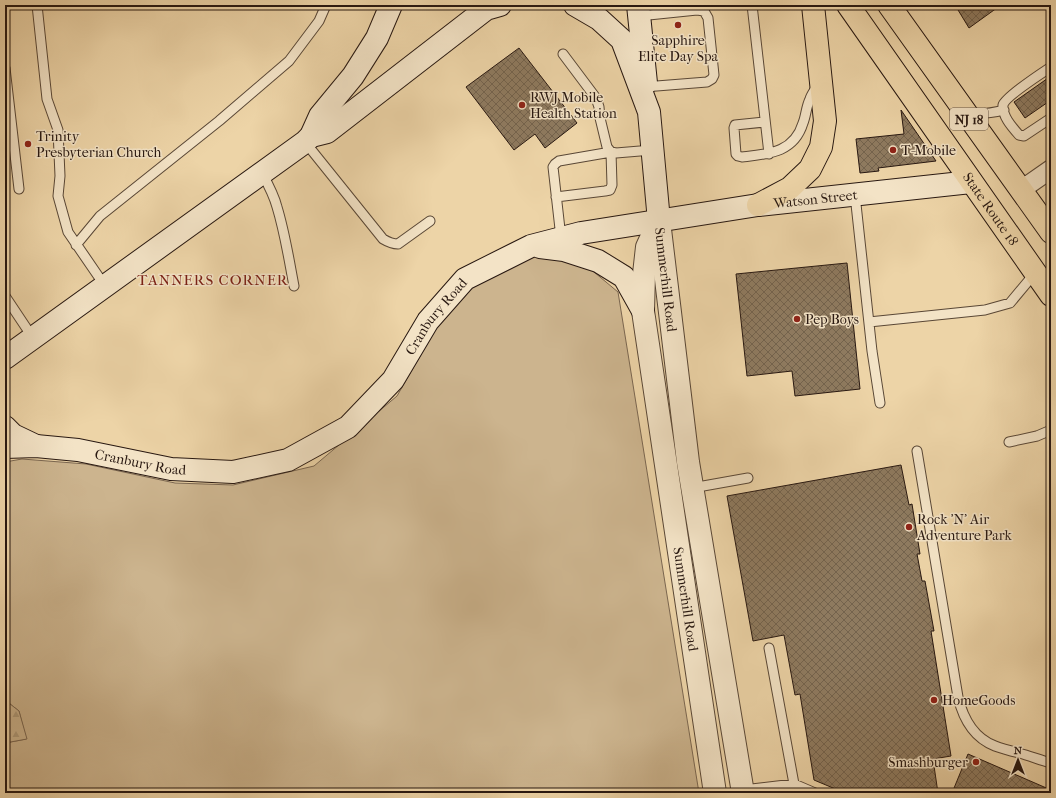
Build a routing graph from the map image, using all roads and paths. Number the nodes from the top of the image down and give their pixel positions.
1 (37, 5) edge
2 (326, 5) edge
3 (391, 5) edge
4 (500, 5) edge
5 (575, 5) edge
6 (752, 5) edge
7 (813, 5) edge
8 (848, 5) edge
9 (889, 5) edge
10 (639, 10) edge
11 (563, 54) dead end
12 (1051, 67) edge
13 (5, 68) edge
14 (821, 79) junction
15 (6, 84) edge
16 (643, 87) junction
17 (1004, 110) junction
18 (965, 113) junction
19 (1051, 118) edge
20 (765, 122) junction
21 (308, 139) junction
22 (652, 150) junction
23 (611, 152) junction
24 (768, 154) junction
25 (1051, 169) edge
26 (262, 174) junction
27 (971, 182) junction
28 (19, 189) dead end
29 (1021, 190) junction
30 (855, 194) junction
31 (556, 197) junction
32 (758, 205) junction
33 (430, 221) dead end
34 (659, 221) junction
35 (1051, 232) edge
36 (561, 238) junction
37 (76, 245) junction
38 (531, 246) junction
39 (1035, 272) junction
40 (105, 286) junction
41 (294, 286) dead end
42 (1051, 295) edge
43 (5, 296) edge
44 (643, 312) junction
45 (869, 322) junction
46 (33, 338) junction
47 (5, 358) edge
48 (880, 403) dead end
49 (5, 427) edge
50 (1051, 430) edge
51 (1009, 442) dead end
52 (36, 446) junction
53 (5, 447) edge
54 (917, 451) dead end
55 (748, 478) dead end
56 (692, 488) junction
57 (768, 648) dead end
58 (1051, 763) edge
59 (794, 784) junction
60 (743, 791) edge
61 (715, 793) edge
62 (815, 793) edge

1 - 37 lane
2 - 37 lane
3 - 21 main road
4 - 21 main road
5 - 16 main road
6 - 20 lane
7 - 14 highway
8 - 27 highway, State Route 18 / NJ 18
9 - 18 highway, NJ 18
10 - 16 main road
10 - 16 lane
11 - 23 lane
12 - 17 lane
13 - 15 lane
14 - 24 lane
14 - 32 highway
15 - 28 lane
16 - 22 main road
17 - 18 lane
17 - 19 lane
18 - 29 highway, NJ 18
20 - 24 lane
20 - 24 lane
21 - 26 main road
21 - 33 lane
22 - 23 lane
22 - 34 main road
23 - 31 lane
23 - 31 lane
25 - 29 street
26 - 40 main road
26 - 41 lane
27 - 30 main road, Watson Street
27 - 39 highway, State Route 18 / NJ 18
29 - 35 highway, NJ 18
30 - 32 main road, Watson Street
30 - 45 lane
31 - 36 lane
32 - 34 main road, Watson Street
34 - 36 main road, Cranbury Road
34 - 44 main road, Summerhill Road
34 - 56 main road, Summerhill Road
36 - 38 main road, Cranbury Road
37 - 40 lane
38 - 44 main road
38 - 52 main road, Cranbury Road
39 - 42 highway, State Route 18 / NJ 18
39 - 45 lane
40 - 46 main road
43 - 46 lane
44 - 61 main road, Summerhill Road
45 - 48 lane
46 - 47 main road
49 - 52 main road
50 - 51 lane
52 - 53 main road, Cranbury Road
54 - 58 lane
55 - 56 lane
56 - 60 main road, Summerhill Road
57 - 59 lane
59 - 60 lane
59 - 62 lane

